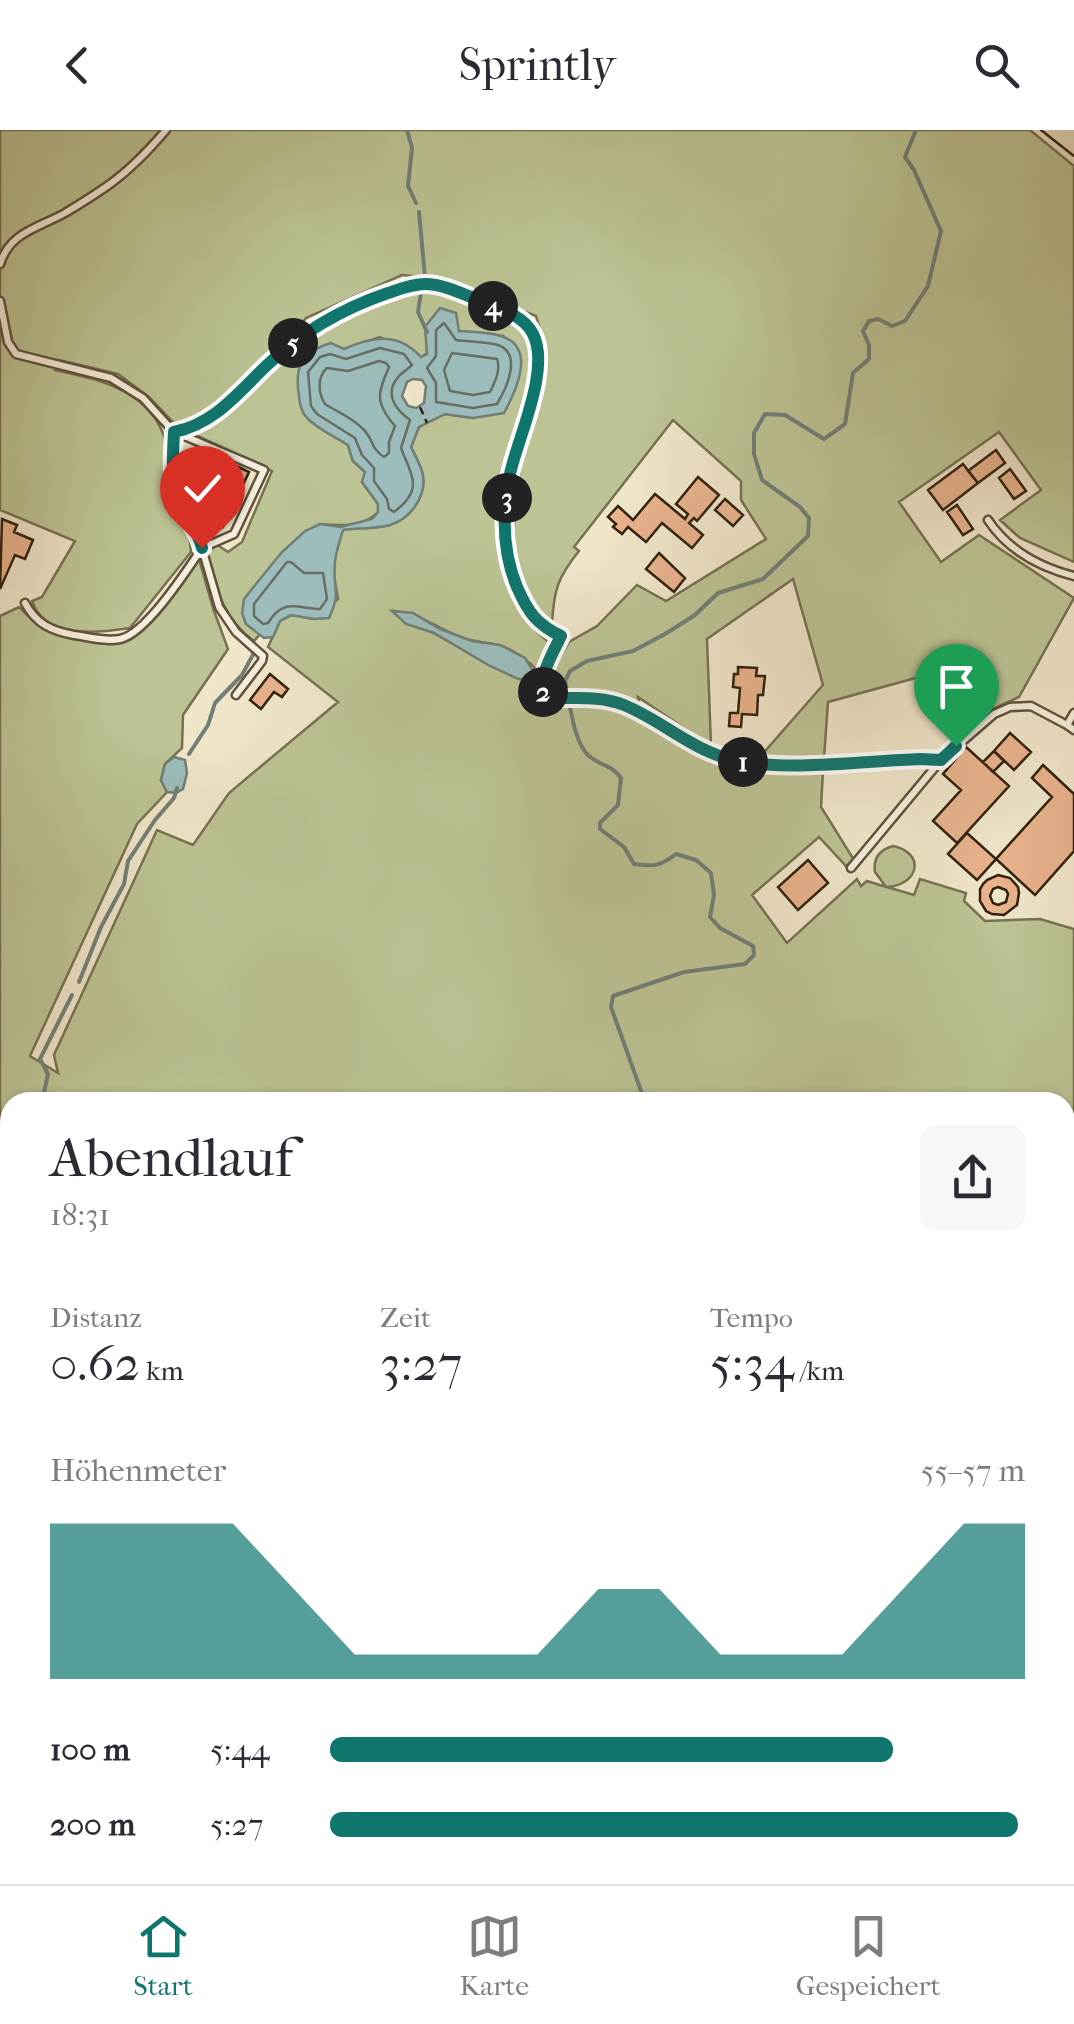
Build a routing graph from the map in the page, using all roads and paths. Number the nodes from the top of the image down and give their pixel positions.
1 (166, 130) edge
2 (0, 264) edge
3 (0, 301) edge
4 (420, 407) dead end
5 (427, 423) dead end
6 (174, 432) junction
7 (988, 520) dead end
8 (202, 548) junction
9 (1074, 576) edge
10 (25, 603) dead end
11 (236, 695) dead end
12 (1074, 713) edge
13 (1070, 727) edge
14 (941, 760) junction
15 (850, 868) dead end

1 - 2 lane
3 - 6 lane
4 - 5 path
6 - 8 lane
6 - 8 lane
6 - 14 lane
7 - 9 lane
8 - 10 lane
8 - 11 lane
12 - 13 lane
13 - 14 lane
14 - 15 lane

